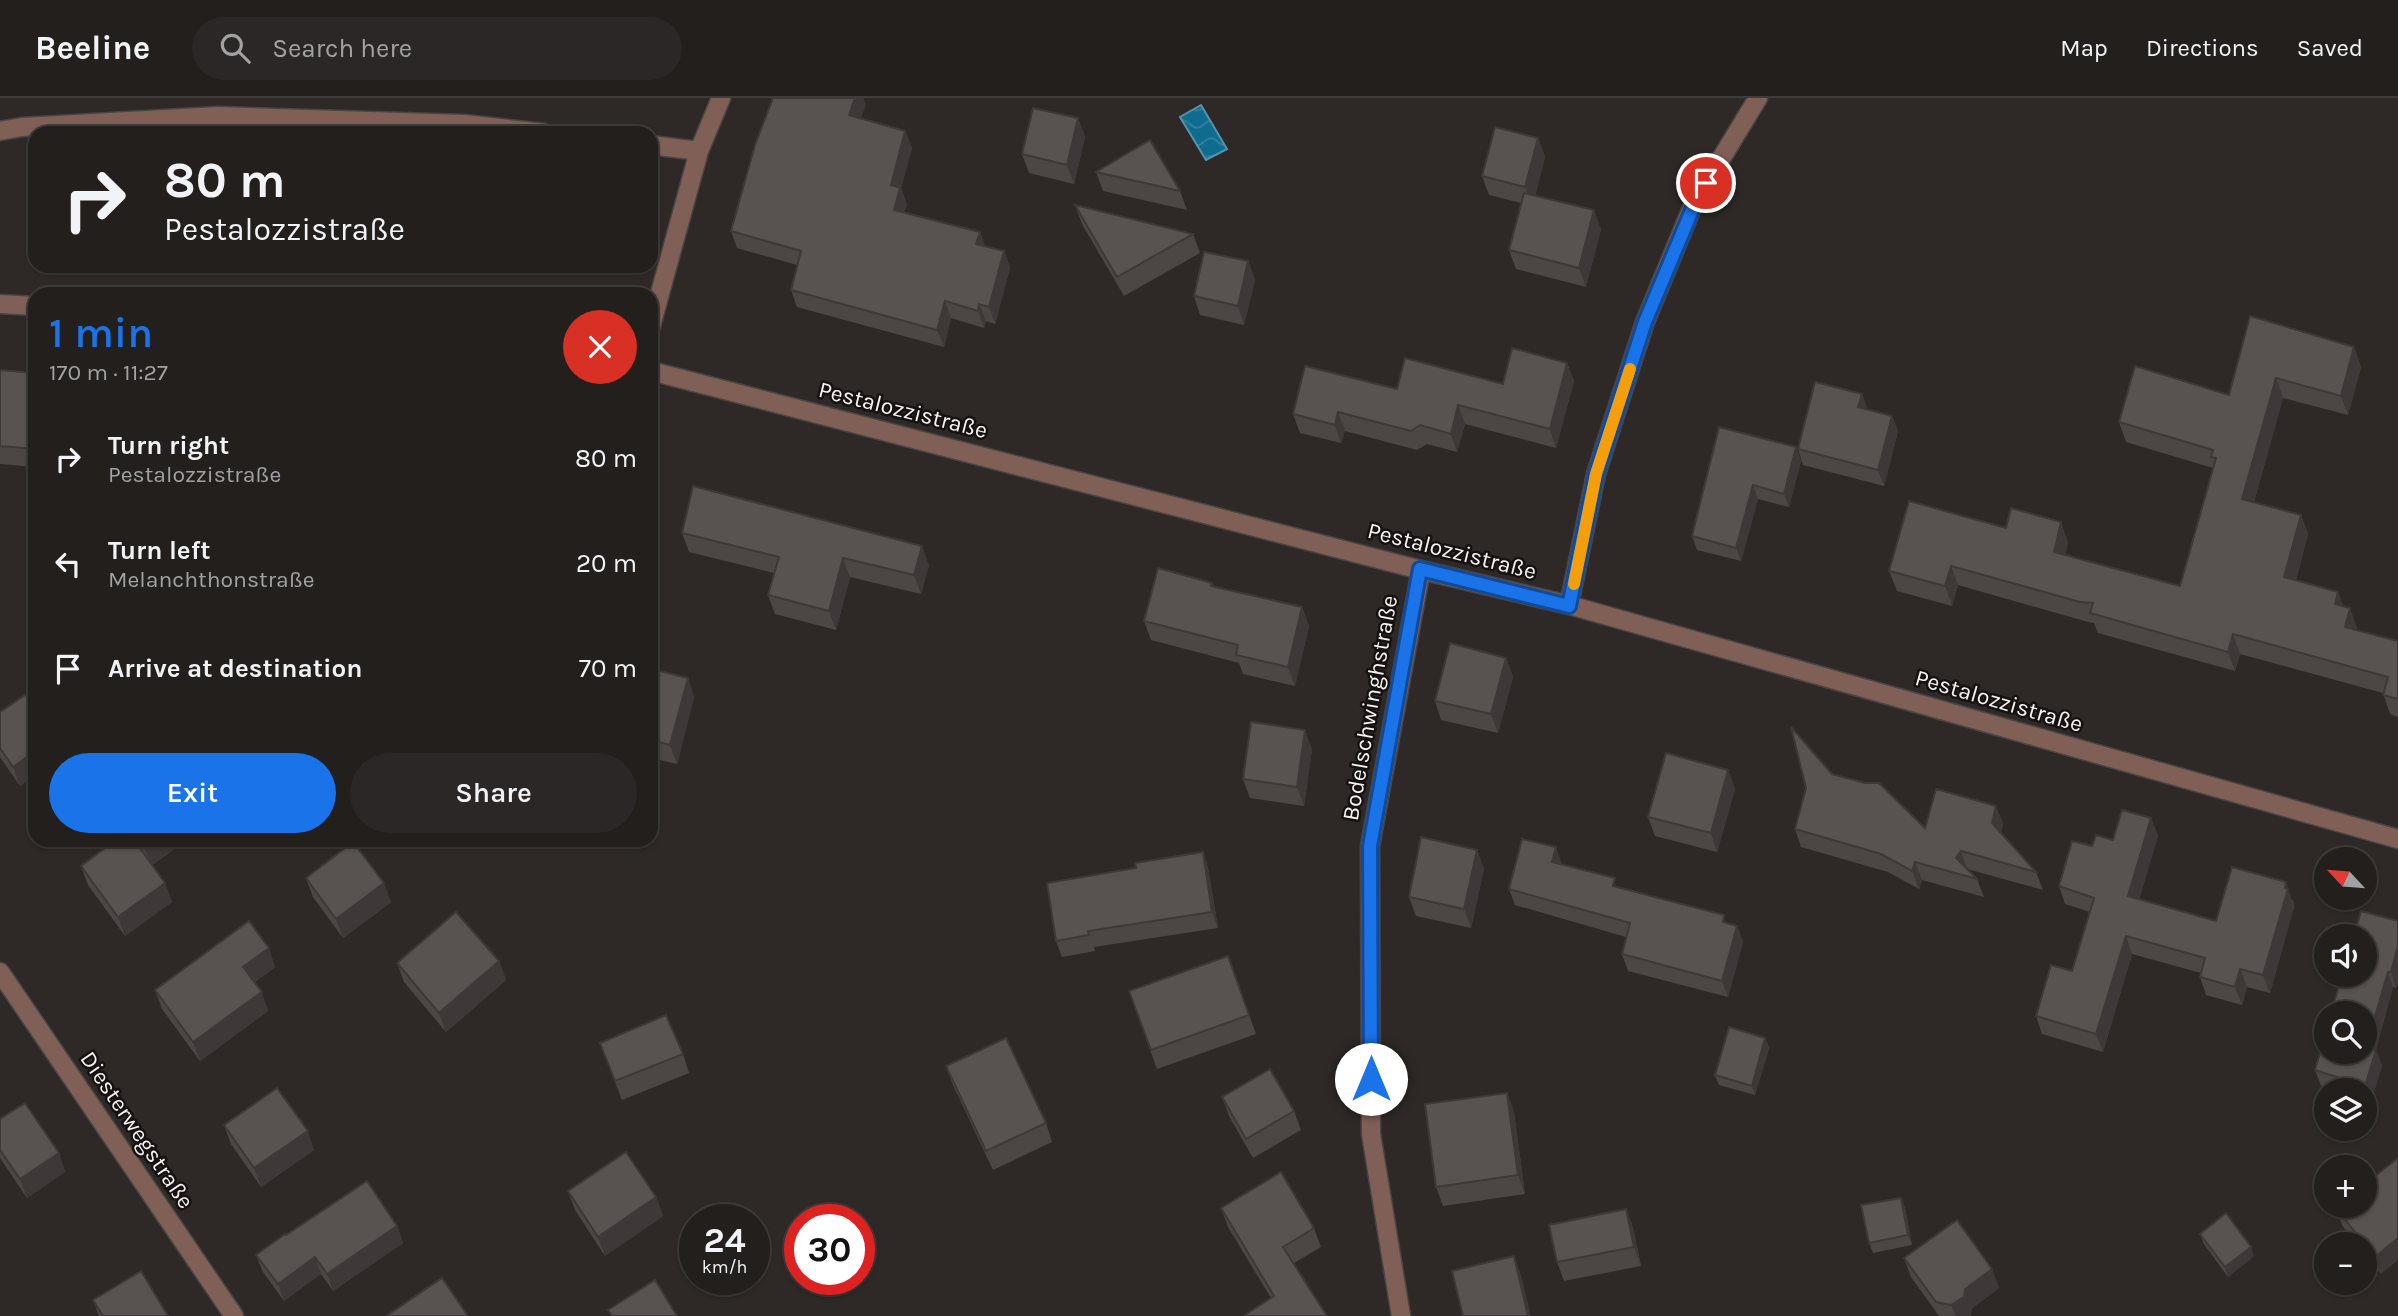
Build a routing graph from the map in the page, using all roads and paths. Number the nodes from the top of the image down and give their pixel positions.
1 (722, 98) edge
2 (1758, 98) edge
3 (40, 126) edge
4 (482, 126) edge
5 (28, 127) edge
6 (0, 131) edge
7 (658, 146) edge
8 (699, 151) junction
9 (658, 300) edge
10 (0, 304) edge
11 (28, 306) edge
12 (658, 373) edge
13 (1420, 569) junction
14 (1569, 606) junction
15 (2398, 839) edge
16 (0, 972) edge
17 (234, 1316) edge
18 (1401, 1316) edge

1 - 8 street
2 - 14 street
3 - 4 street
5 - 6 street
7 - 8 street
8 - 9 street
10 - 11 street
12 - 13 street, Pestalozzistraße
13 - 14 street, Pestalozzistraße
13 - 18 street, Bodelschwinghstraße
14 - 15 street, Pestalozzistraße
16 - 17 street, Diesterwegstraße

